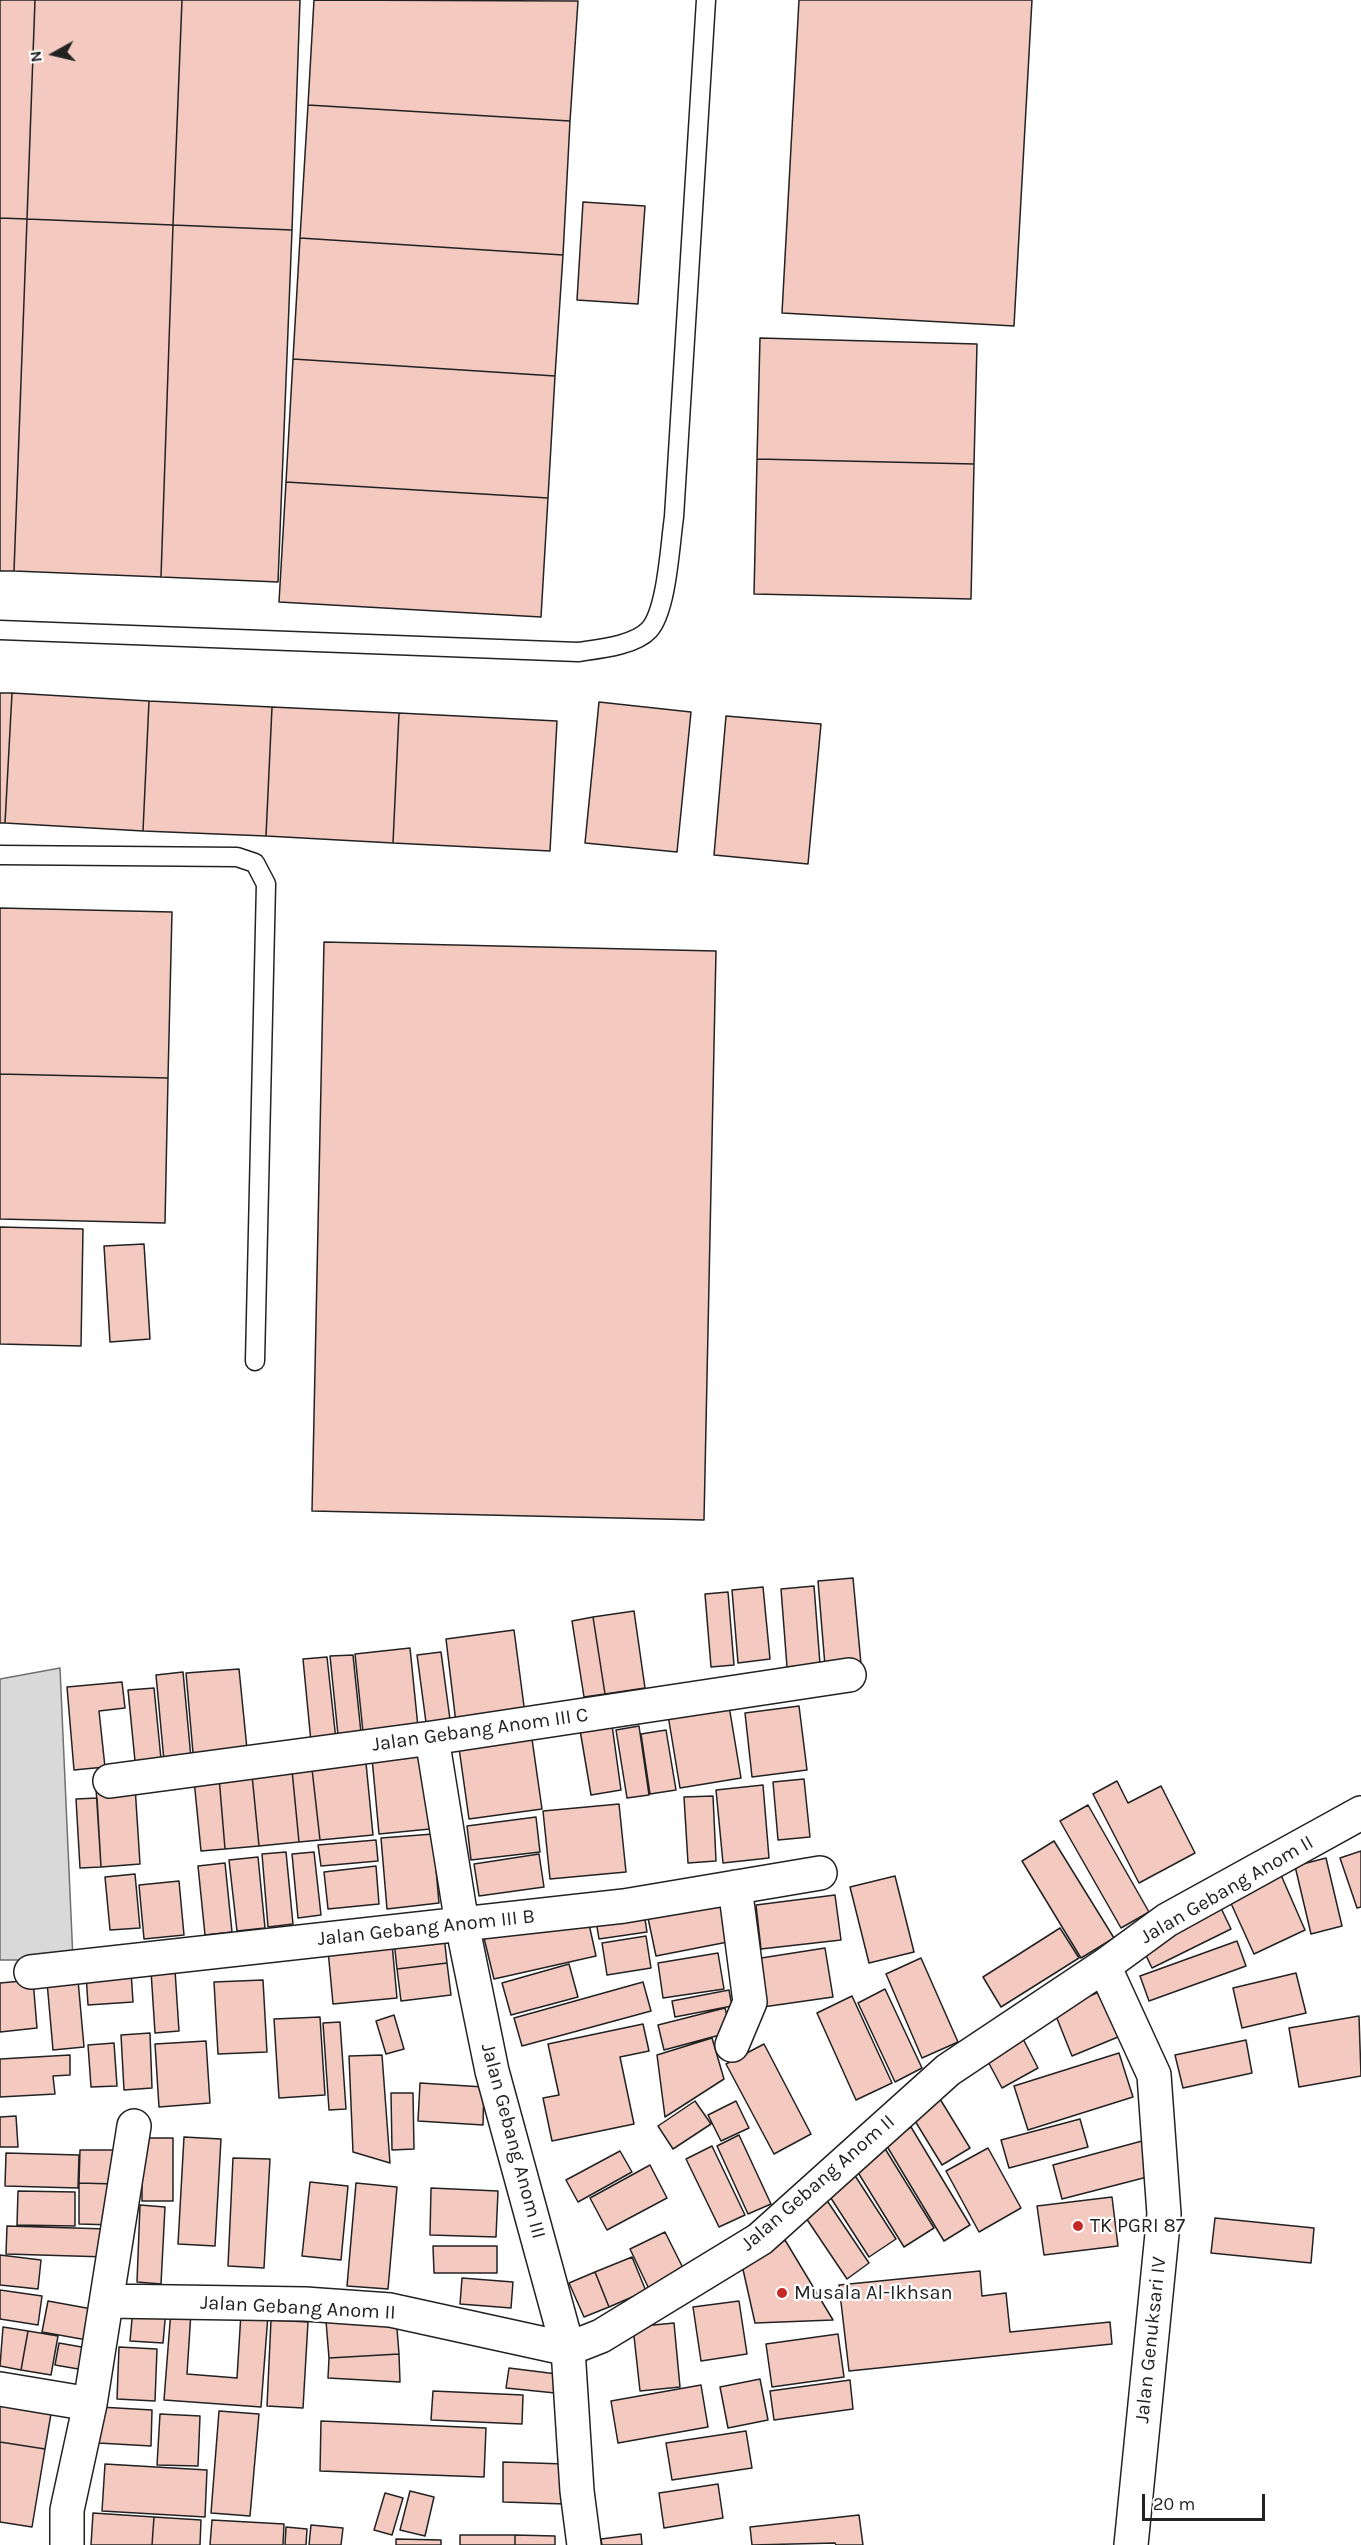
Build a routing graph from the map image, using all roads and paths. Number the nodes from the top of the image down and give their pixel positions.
1 (706, 0) edge
2 (0, 630) edge
3 (0, 855) edge
4 (255, 1361) dead end
5 (849, 1675) dead end
6 (432, 1738) junction
7 (110, 1781) dead end
8 (1361, 1814) edge
9 (820, 1873) dead end
10 (735, 1887) junction
11 (462, 1924) junction
12 (1104, 1966) junction
13 (31, 1972) dead end
14 (732, 2045) dead end
15 (134, 2126) dead end
16 (108, 2301) junction
17 (568, 2349) junction
18 (0, 2389) edge
19 (90, 2404) junction
20 (67, 2545) edge
21 (584, 2545) edge
22 (1131, 2545) edge

1 - 2 lane
3 - 4 lane
5 - 6 street, Jalan Gebang Anom III C
6 - 7 street, Jalan Gebang Anom III C
6 - 11 street, Jalan Gebang Anom III
8 - 12 street, Jalan Gebang Anom II
9 - 10 street, Jalan Gebang Anom III B
10 - 11 street, Jalan Gebang Anom III B
10 - 14 street
11 - 13 street, Jalan Gebang Anom III B
11 - 17 street, Jalan Gebang Anom III
12 - 17 street, Jalan Gebang Anom II
12 - 22 street, Jalan Genuksari IV
15 - 16 street
16 - 17 street, Jalan Gebang Anom II
16 - 19 street
17 - 21 street, Jalan Gebang Anom III
18 - 19 street
19 - 20 street

